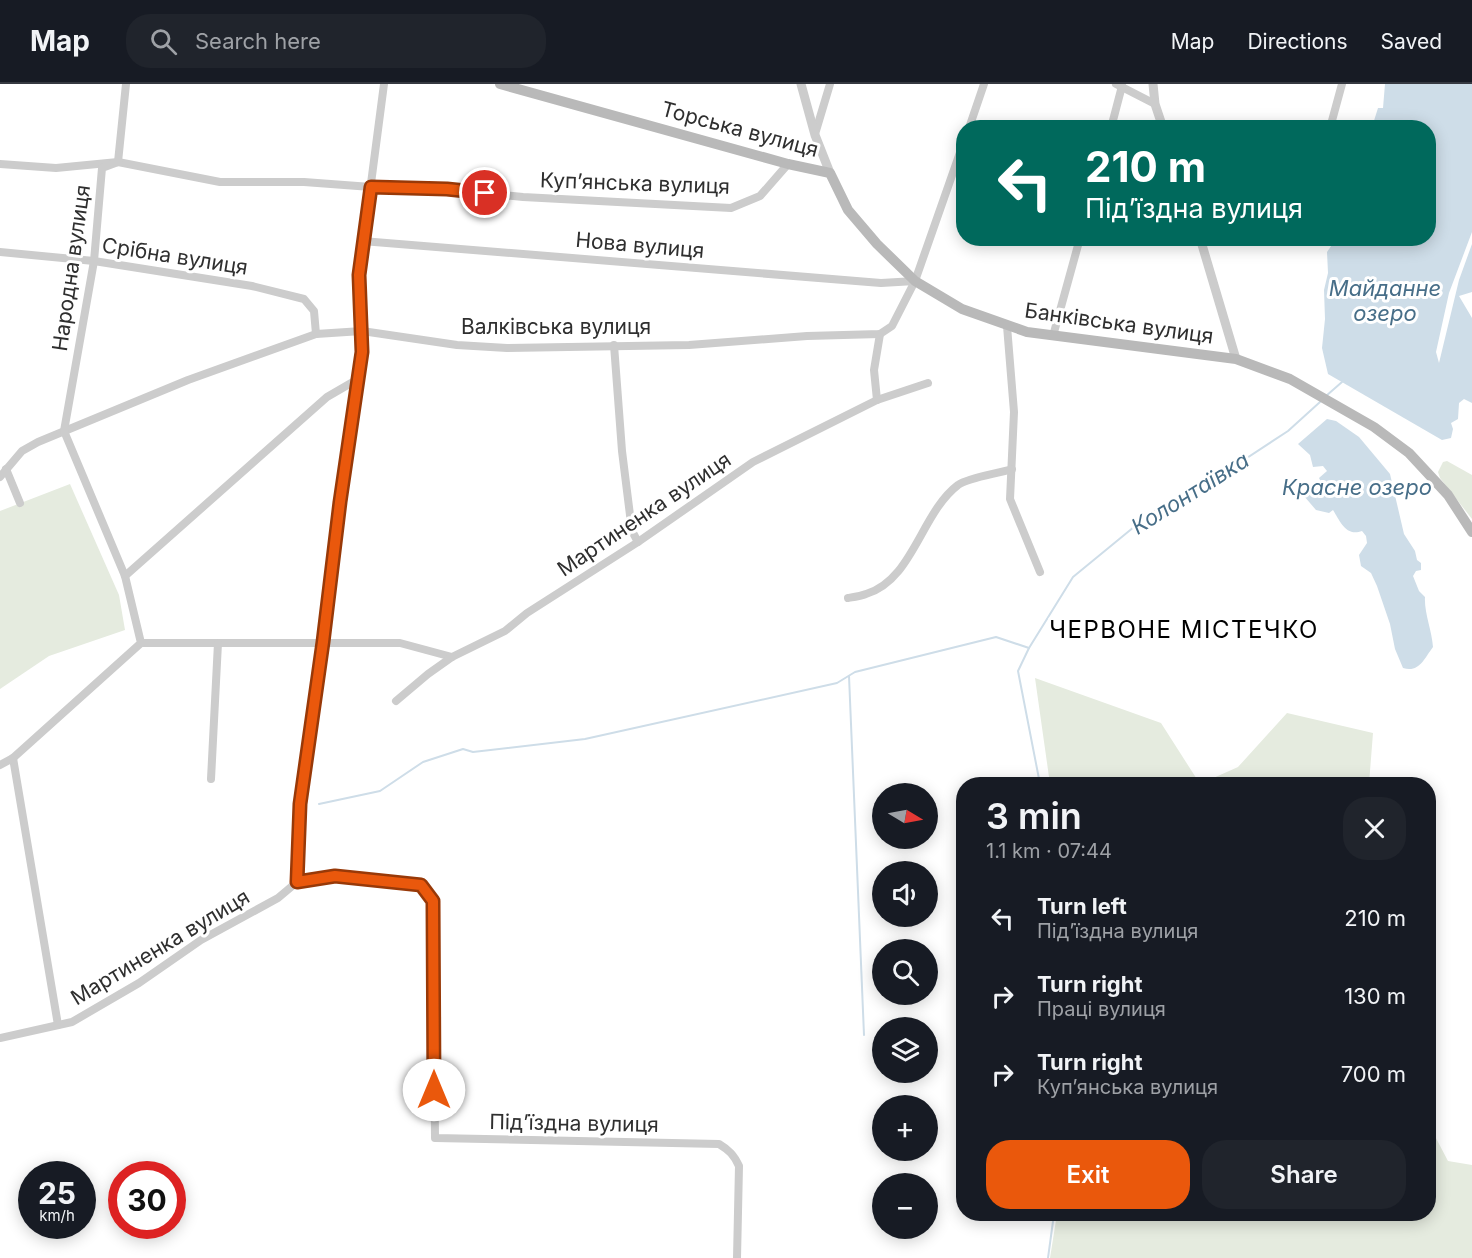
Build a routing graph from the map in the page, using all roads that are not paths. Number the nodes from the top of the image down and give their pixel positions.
1 (126, 84) edge
2 (384, 84) edge
3 (500, 84) edge
4 (801, 84) edge
5 (830, 84) edge
6 (984, 84) edge
7 (1153, 84) edge
8 (1342, 84) edge
9 (1119, 85) edge
10 (1155, 104) junction
11 (972, 120) edge
12 (1112, 120) edge
13 (1160, 120) edge
14 (1332, 120) edge
15 (815, 135) junction
16 (118, 162) junction
17 (0, 164) edge
18 (956, 164) edge
19 (788, 165) junction
20 (830, 173) junction
21 (371, 187) junction
22 (362, 241) junction
23 (1078, 246) edge
24 (1202, 246) edge
25 (0, 252) edge
26 (94, 261) junction
27 (915, 281) junction
28 (1007, 326) junction
29 (362, 331) junction
30 (316, 334) junction
31 (880, 334) junction
32 (1053, 336) junction
33 (614, 345) junction
34 (1236, 359) junction
35 (358, 379) junction
36 (928, 383) dead end
37 (877, 400) junction
38 (64, 431) junction
39 (1012, 469) junction
40 (6, 470) junction
41 (0, 477) edge
42 (20, 503) dead end
43 (1472, 532) edge
44 (638, 542) junction
45 (1040, 572) dead end
46 (125, 576) junction
47 (848, 598) dead end
48 (323, 642) junction
49 (141, 643) junction
50 (218, 643) junction
51 (452, 657) junction
52 (396, 701) dead end
53 (13, 758) junction
54 (0, 765) edge
55 (211, 779) dead end
56 (297, 882) junction
57 (58, 1025) junction
58 (0, 1038) edge
59 (737, 1258) edge

1 - 16 street
2 - 21 street
3 - 19 main road, Торська вулиця
4 - 15 street, Банківська вулиця
5 - 15 street
6 - 11 street
7 - 10 street
8 - 14 street
9 - 10 street
9 - 12 street
10 - 13 street
15 - 20 street, Банківська вулиця
16 - 17 street, Куп’янська вулиця
16 - 21 street, Куп’янська вулиця
16 - 26 street, Народна вулиця
18 - 27 street
19 - 20 main road, Торська вулиця
19 - 21 street, Куп’янська вулиця
20 - 27 main road, Банківська вулиця
21 - 22 street
22 - 27 street, Нова вулиця
22 - 29 street
23 - 32 street
24 - 34 street
25 - 26 street, Срібна вулиця
26 - 30 street, Срібна вулиця
26 - 38 street, Народна вулиця
27 - 28 main road, Банківська вулиця
27 - 31 street
28 - 32 main road, Банківська вулиця
28 - 39 street
29 - 30 street, Валківська вулиця
29 - 33 street, Валківська вулиця
29 - 35 street
30 - 38 street, Валківська вулиця
31 - 33 street, Валківська вулиця
31 - 37 street
32 - 34 main road, Банківська вулиця
33 - 44 street
34 - 43 main road, Банківська вулиця
35 - 46 street
35 - 48 street
36 - 37 street, Мартиненка вулиця
37 - 44 street, Мартиненка вулиця
38 - 40 street, Валківська вулиця
38 - 46 street
39 - 45 street
39 - 47 street
40 - 41 street, Валківська вулиця
40 - 42 street
44 - 51 street, Мартиненка вулиця
46 - 49 street
48 - 50 street
48 - 51 street
48 - 56 street
49 - 50 street
49 - 53 street
50 - 55 street
51 - 52 street, Мартиненка вулиця
53 - 54 street
53 - 57 street
56 - 57 street, Мартиненка вулиця
56 - 59 street, Під’їздна вулиця
57 - 58 street, Мартиненка вулиця

